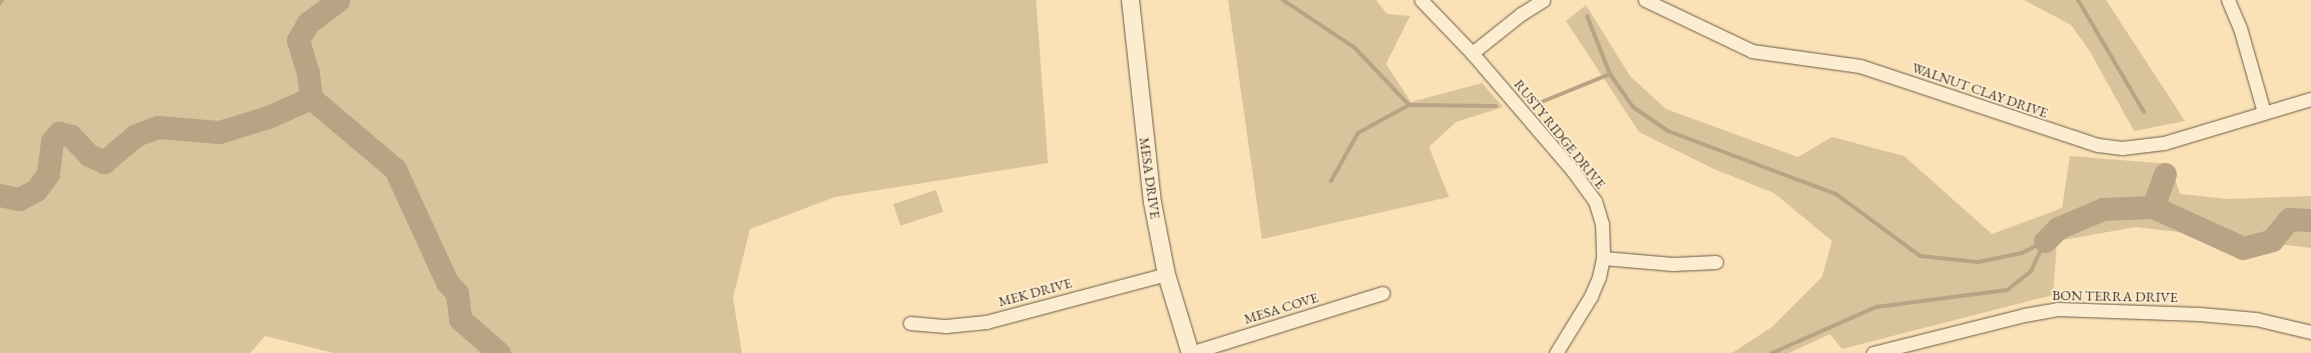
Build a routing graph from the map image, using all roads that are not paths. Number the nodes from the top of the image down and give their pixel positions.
1 (1130, 0) edge
2 (1421, 0) edge
3 (1543, 0) edge
4 (1644, 0) edge
5 (2228, 0) edge
6 (1472, 53) junction
7 (2311, 99) edge
8 (2264, 112) junction
9 (1603, 258) junction
10 (1716, 262) dead end
11 (1166, 274) junction
12 (1383, 293) dead end
13 (910, 323) dead end
14 (2311, 332) edge
15 (1190, 353) edge
16 (1556, 353) edge
17 (1873, 353) edge

1 - 11 street, MESA DRIVE
2 - 6 street, RUSTY RIDGE DRIVE
3 - 6 street
4 - 8 street, WALNUT CLAY DRIVE
5 - 8 street
6 - 9 street, RUSTY RIDGE DRIVE
7 - 8 street, WALNUT CLAY DRIVE
9 - 10 street
9 - 16 street, RUSTY RIDGE DRIVE
11 - 13 street, MEK DRIVE
11 - 15 street, MESA DRIVE
12 - 15 street, MESA COVE
14 - 17 street, BON TERRA DRIVE

